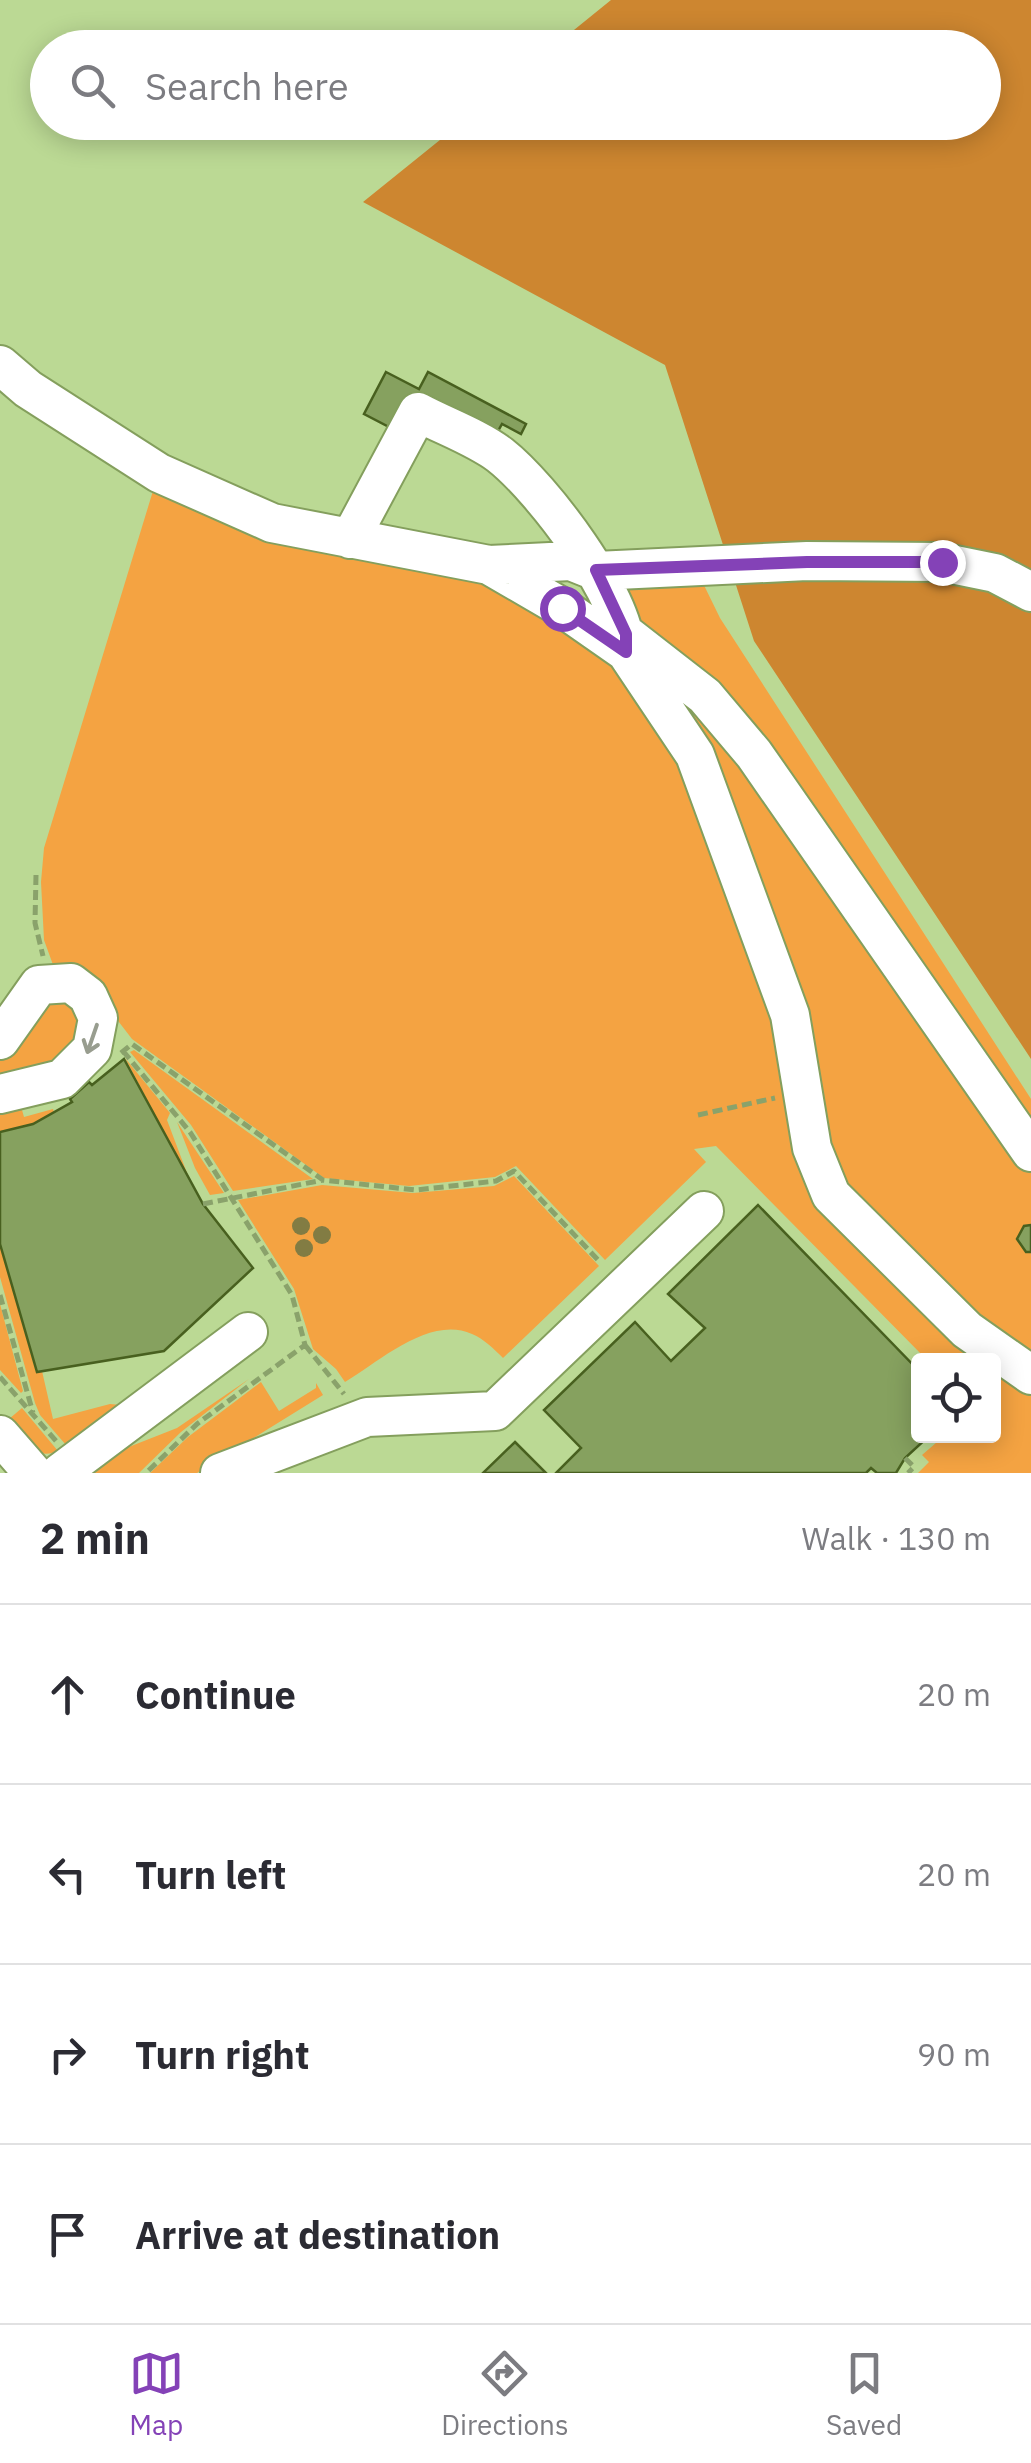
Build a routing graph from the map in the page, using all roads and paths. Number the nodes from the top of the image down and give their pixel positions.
1 (0, 364) edge
2 (350, 539) junction
3 (490, 565) junction
4 (596, 570) junction
5 (1031, 592) edge
6 (626, 643) junction
7 (36, 874) dead end
8 (50, 984) junction
9 (0, 1040) edge
10 (124, 1051) junction
11 (112, 1060) dead end
12 (802, 1092) junction
13 (0, 1094) edge
14 (698, 1115) dead end
15 (1031, 1152) edge
16 (323, 1180) junction
17 (232, 1198) junction
18 (203, 1204) dead end
19 (704, 1210) dead end
20 (600, 1262) dead end
21 (0, 1295) edge
22 (248, 1332) dead end
23 (306, 1346) junction
24 (1031, 1376) edge
25 (0, 1377) edge
26 (358, 1421) junction
27 (0, 1435) edge
28 (906, 1458) dead end
29 (235, 1468) edge
30 (33, 1473) edge
31 (60, 1473) edge
32 (146, 1473) edge
33 (908, 1473) edge

1 - 2 street
2 - 3 street
2 - 4 street
3 - 4 street
3 - 6 street
4 - 5 street
4 - 6 street
6 - 12 street
6 - 15 street
7 - 8 path
8 - 9 street
8 -> 13 street
10 - 11 path
10 - 16 path
10 - 17 path
12 - 14 path
12 - 24 street
16 - 17 path
16 - 20 path
17 - 18 path
17 - 23 path
19 - 26 street
21 - 25 path
22 - 31 street
23 - 26 path
23 - 32 path
26 - 29 street
27 - 30 street
28 - 33 path

